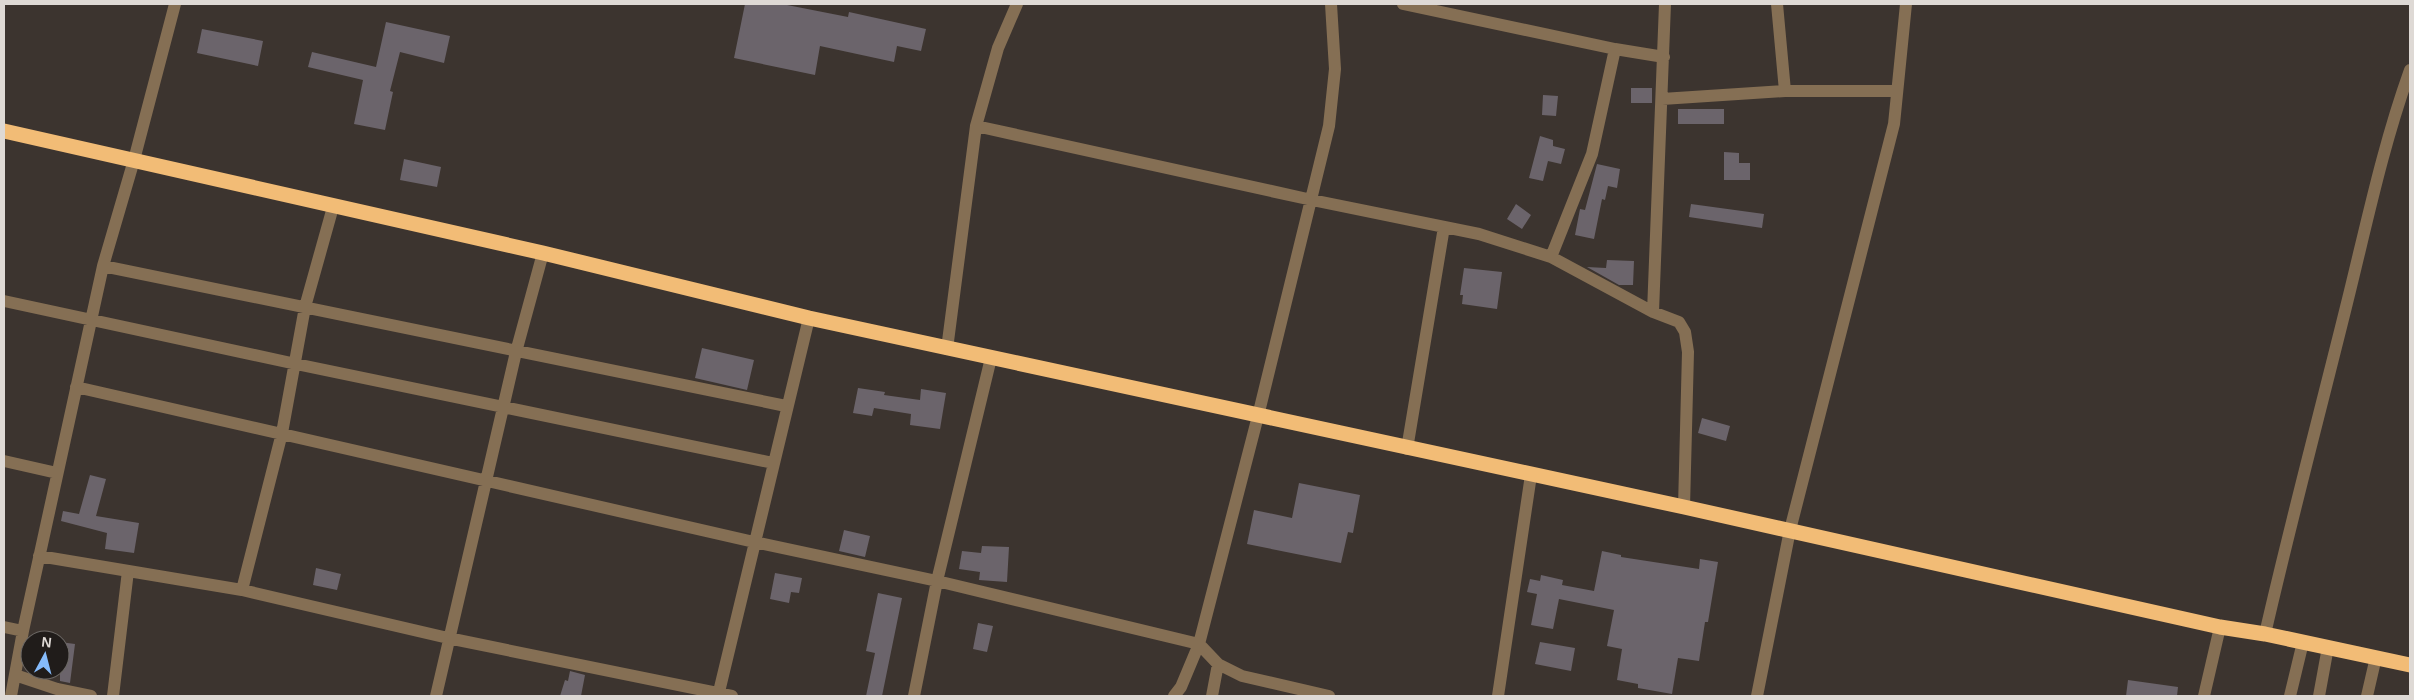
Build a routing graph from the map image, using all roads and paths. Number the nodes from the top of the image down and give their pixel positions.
1 (172, 4) edge
2 (1017, 4) edge
3 (1331, 4) edge
4 (1402, 4) edge
5 (1665, 4) edge
6 (1777, 4) edge
7 (1906, 4) edge
8 (1615, 49) junction
9 (1664, 57) junction
10 (2410, 73) edge
11 (1785, 91) junction
12 (1897, 91) junction
13 (1662, 99) junction
14 (976, 126) junction
15 (4, 131) edge
16 (134, 160) junction
17 (1312, 200) junction
18 (333, 207) junction
19 (1444, 227) junction
20 (543, 252) junction
21 (1551, 257) junction
22 (103, 266) junction
23 (4, 301) edge
24 (305, 307) junction
25 (1653, 312) junction
26 (809, 318) junction
27 (91, 320) junction
28 (947, 349) junction
29 (516, 352) junction
30 (991, 358) junction
31 (296, 364) junction
32 (76, 387) junction
33 (503, 406) junction
34 (786, 406) junction
35 (1258, 416) junction
36 (282, 433) junction
37 (1407, 449) junction
38 (4, 461) edge
39 (773, 463) junction
40 (58, 473) junction
41 (1532, 475) junction
42 (486, 480) junction
43 (1684, 507) junction
44 (1790, 530) junction
45 (754, 542) junction
46 (39, 556) junction
47 (128, 571) junction
48 (937, 581) junction
49 (242, 590) junction
50 (4, 626) edge
51 (2220, 627) junction
52 (20, 630) edge
53 (23, 630) edge
54 (2265, 634) junction
55 (448, 638) junction
56 (2303, 642) junction
57 (1199, 644) junction
58 (2328, 647) junction
59 (20, 648) edge
60 (2376, 657) junction
61 (1218, 664) junction
62 (2410, 665) edge
63 (15, 675) junction
64 (719, 695) edge
65 (11, 696) edge
66 (91, 696) edge
67 (113, 696) edge
68 (436, 696) edge
69 (732, 696) edge
70 (914, 696) edge
71 (1174, 696) edge
72 (1212, 696) edge
73 (1329, 696) edge
74 (1498, 696) edge
75 (1757, 696) edge
76 (2204, 696) edge
77 (2290, 696) edge
78 (2319, 696) edge
79 (2367, 696) edge

1 - 16 street
2 - 14 street
3 - 17 street
4 - 8 street
5 - 9 street
6 - 11 street
7 - 12 street
8 - 9 street
8 - 21 street
9 - 13 street
10 - 54 street
11 - 12 street
11 - 13 street
12 - 44 street
13 - 25 street
14 - 17 street
14 - 28 street
15 - 16 highway
16 - 18 highway
16 - 22 street
17 - 19 street
17 - 35 street
18 - 20 highway
18 - 24 street
19 - 21 street
19 - 37 street
20 - 26 highway
20 - 29 street
21 - 25 street
22 - 24 street
22 - 27 street
23 - 27 street
24 - 29 street
24 - 31 street
25 - 43 street
26 - 28 highway
26 - 34 street
27 - 31 street
27 - 32 street
28 - 30 highway
29 - 33 street
29 - 34 street
30 - 35 highway
30 - 48 street
31 - 33 street
31 - 36 street
32 - 36 street
32 - 40 street
33 - 39 street
33 - 42 street
34 - 39 street
35 - 37 highway
35 - 57 street
36 - 42 street
36 - 49 street
37 - 41 highway
38 - 40 street
39 - 45 street
40 - 46 street
41 - 43 highway
41 - 74 street
42 - 45 street
42 - 55 street
43 - 44 highway
44 - 51 highway
44 - 75 street
45 - 48 street
45 - 64 street
46 - 47 street
46 - 53 street
47 - 49 street
47 - 67 street
48 - 57 street
48 - 70 street
49 - 55 street
50 - 52 street
51 - 54 highway
51 - 76 street
54 - 56 highway
55 - 64 street
55 - 68 street
56 - 58 highway
56 - 77 street
57 - 61 street
57 - 71 street
58 - 60 highway
58 - 78 street
59 - 63 street
60 - 62 highway
60 - 79 street
61 - 72 street
61 - 73 street
63 - 65 street
63 - 66 street
64 - 69 street

